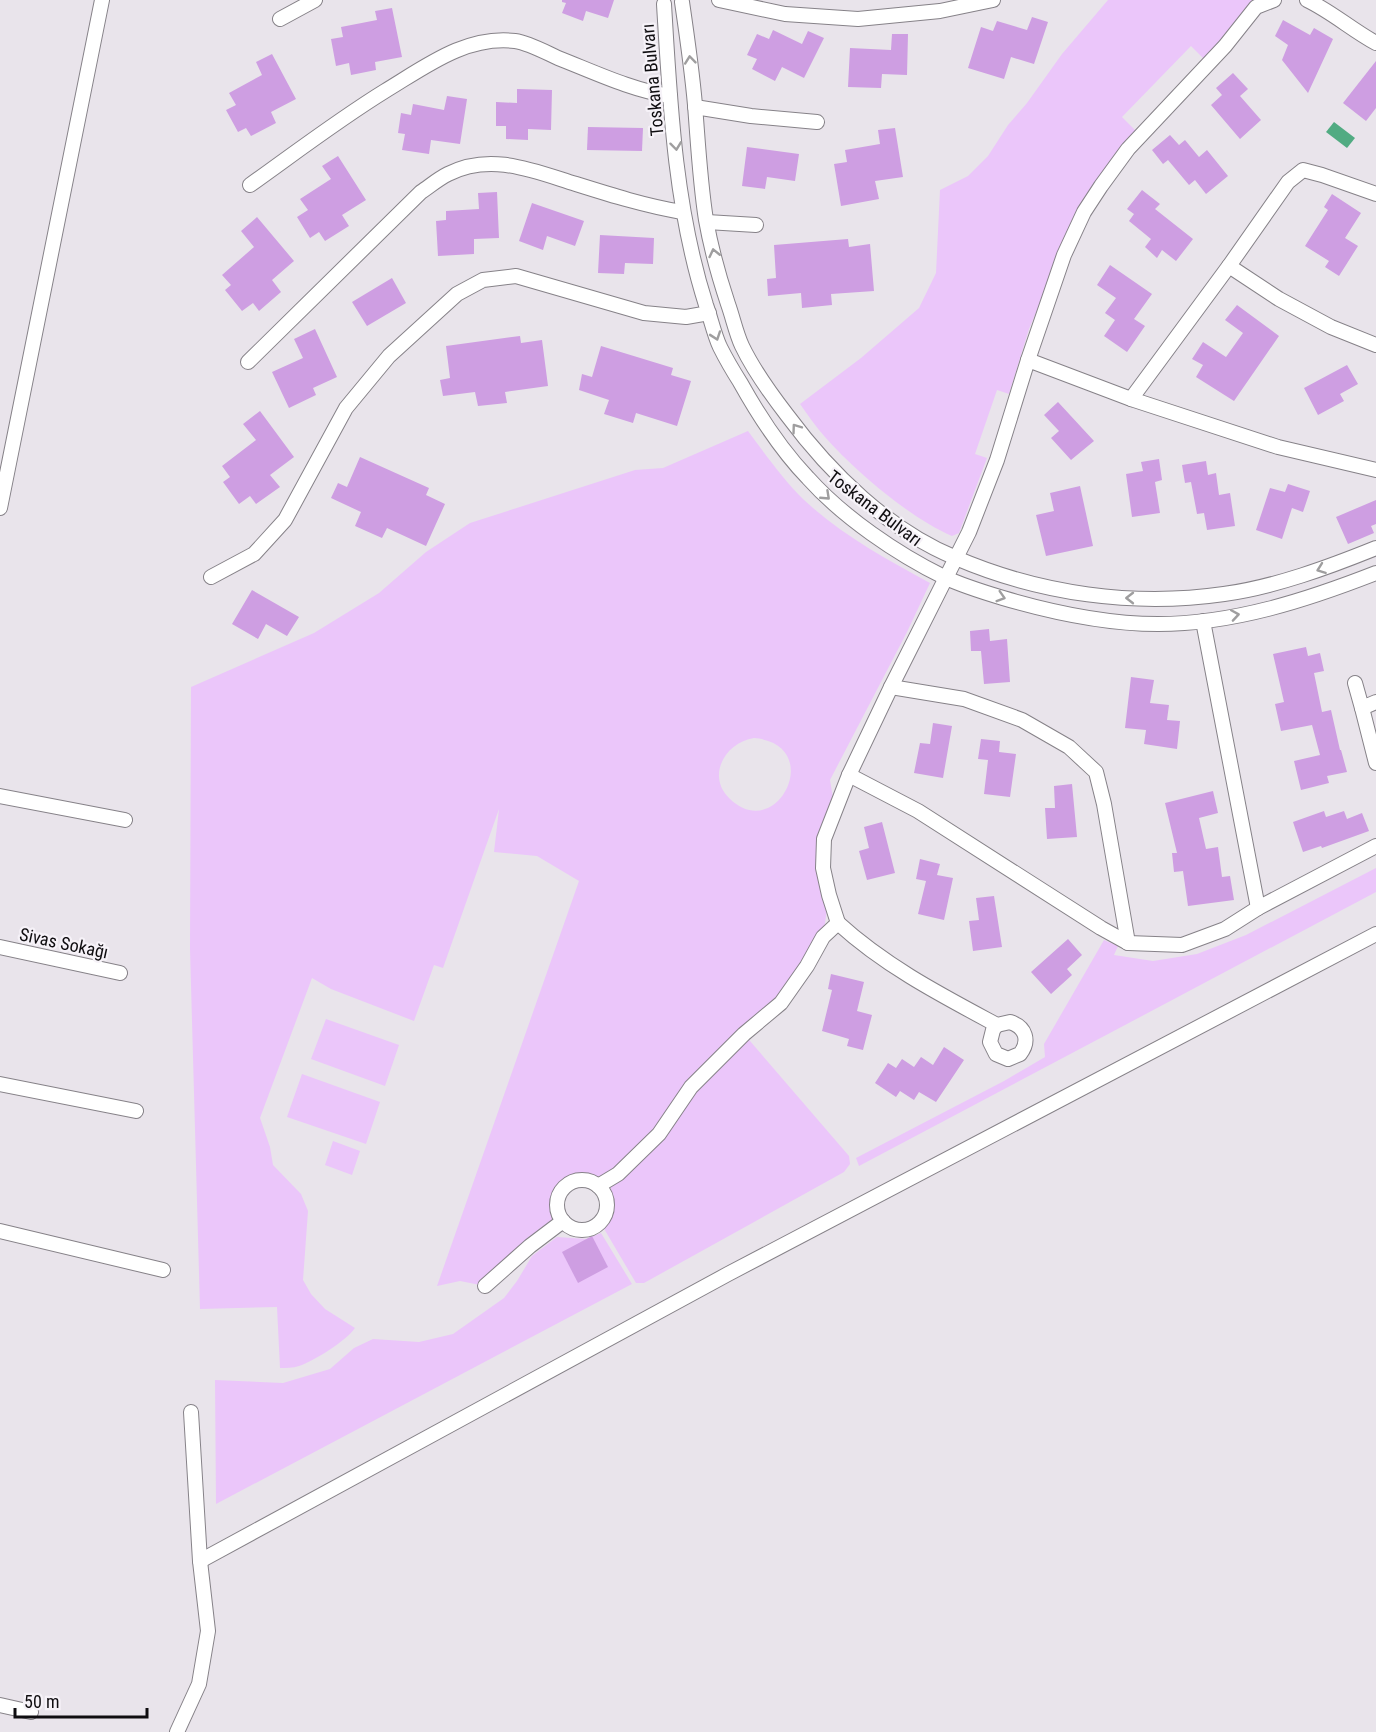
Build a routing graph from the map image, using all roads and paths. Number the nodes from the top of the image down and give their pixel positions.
1 (102, 0) edge
2 (315, 0) edge
3 (719, 0) edge
4 (993, 0) edge
5 (1274, 0) edge
6 (1307, 0) edge
7 (683, 1) edge
8 (661, 2) edge
9 (280, 18) dead end
10 (1376, 43) edge
11 (670, 96) junction
12 (695, 106) junction
13 (817, 122) dead end
14 (250, 186) dead end
15 (1376, 194) edge
16 (682, 212) junction
17 (707, 222) junction
18 (756, 225) dead end
19 (1229, 266) junction
20 (709, 313) junction
21 (1376, 345) edge
22 (1028, 360) junction
23 (248, 362) dead end
24 (1131, 399) junction
25 (1376, 470) edge
26 (0, 508) edge
27 (1376, 548) edge
28 (956, 558) junction
29 (1376, 573) edge
30 (211, 577) dead end
31 (946, 578) junction
32 (1203, 621) junction
33 (1355, 684) dead end
34 (891, 687) junction
35 (1376, 702) edge
36 (1362, 708) junction
37 (1376, 763) edge
38 (849, 774) junction
39 (0, 796) edge
40 (125, 820) dead end
41 (1376, 846) edge
42 (1258, 908) junction
43 (838, 923) junction
44 (1376, 934) edge
45 (1128, 943) junction
46 (0, 947) edge
47 (120, 973) dead end
48 (997, 1025) dead end
49 (0, 1084) edge
50 (136, 1111) dead end
51 (598, 1186) junction
52 (563, 1221) junction
53 (0, 1231) edge
54 (162, 1270) dead end
55 (485, 1286) dead end
56 (191, 1412) dead end
57 (200, 1561) junction
58 (0, 1705) edge
59 (31, 1712) dead end
60 (177, 1732) edge

1 - 26 street
2 - 9 street
3 - 4 street
5 - 22 street
6 - 10 street
7 - 8 street, Toskana Bulvarı
12 -> 7 street, Toskana Bulvarı
8 - 11 street, Toskana Bulvarı
11 - 14 street
11 -> 16 street, Toskana Bulvarı
12 - 13 street
12 - 17 street, Toskana Bulvarı
15 - 19 street
16 - 20 street, Toskana Bulvarı
16 - 23 street
17 - 18 street
28 -> 17 street, Toskana Bulvarı
19 - 21 street
19 - 24 street
20 - 30 street
20 -> 31 street, Toskana Bulvarı
22 - 24 street
22 - 28 street
24 - 25 street
27 -> 28 street, Toskana Bulvarı
28 - 31 street
32 -> 29 street, Toskana Bulvarı
31 -> 32 street, Toskana Bulvarı
31 - 34 street
32 - 42 street
33 - 36 street
34 - 38 street
34 - 45 street
35 - 36 street
36 - 37 street
38 - 43 street
38 - 45 street
39 - 40 street
41 - 42 street
42 - 45 street
43 - 48 street
43 - 51 street
44 - 57 street
46 - 47 street, Sivas Sokağı
49 - 50 street
51 - 52 street
51 - 52 street
52 - 55 street
53 - 54 street
56 - 57 street
57 - 60 street
58 - 59 street

